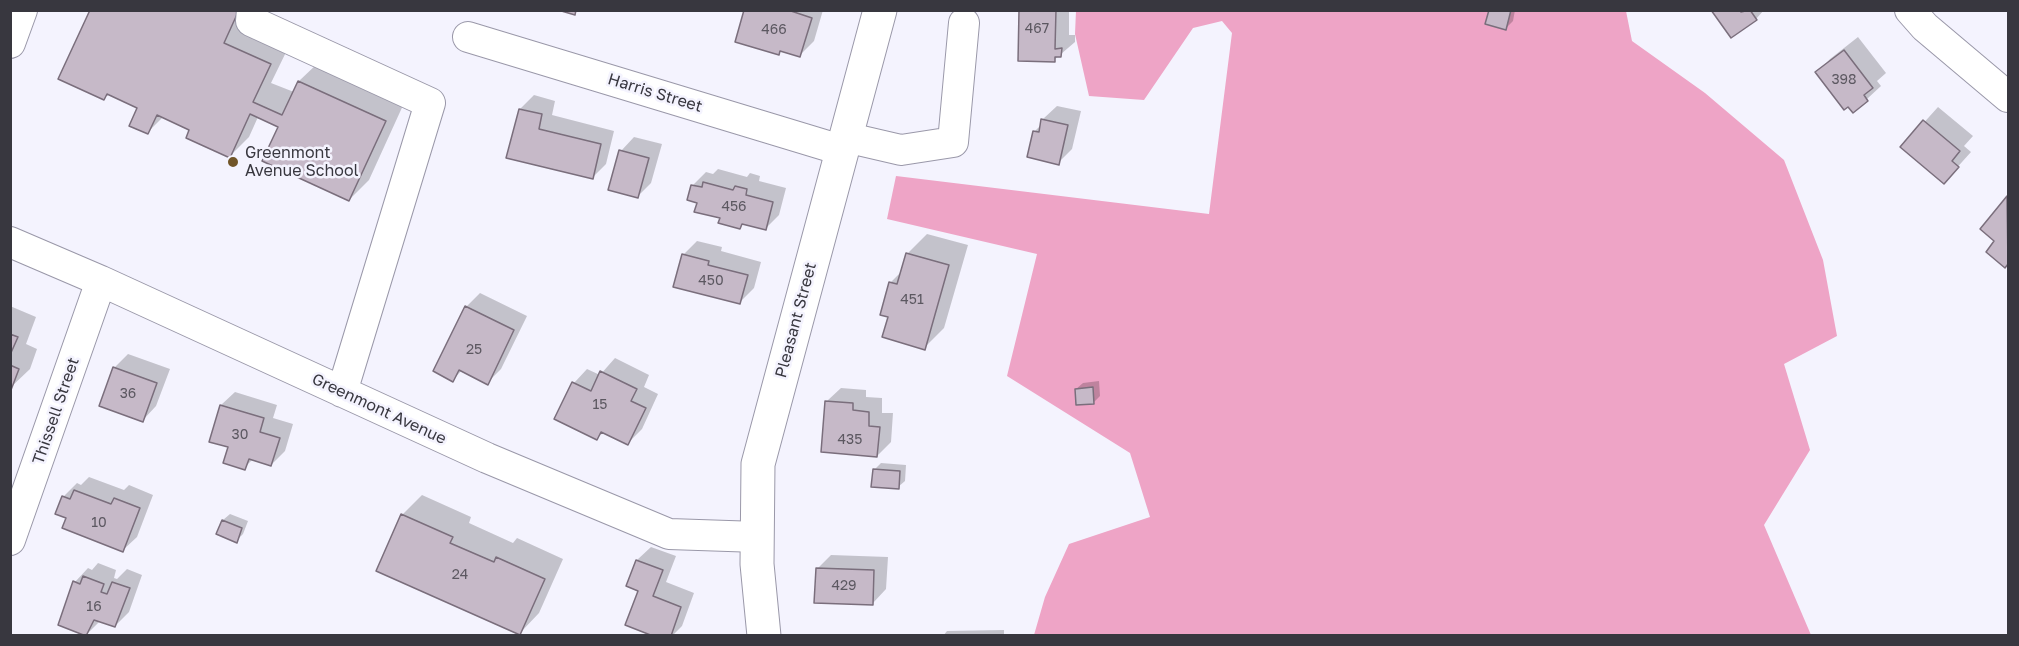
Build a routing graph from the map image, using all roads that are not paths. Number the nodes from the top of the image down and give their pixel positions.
1 (22, 10) edge
2 (252, 10) edge
3 (880, 10) edge
4 (1910, 10) edge
5 (964, 23) dead end
6 (468, 37) dead end
7 (10, 43) edge
8 (2008, 97) edge
9 (843, 144) junction
10 (10, 242) edge
11 (102, 281) junction
12 (342, 392) junction
13 (758, 537) junction
14 (10, 540) edge
15 (764, 636) edge

1 - 7 street
2 - 12 street
3 - 9 main road, Pleasant Street
4 - 8 street
5 - 9 street, Harris Street
6 - 9 street, Harris Street
9 - 13 main road, Pleasant Street
10 - 11 street, Greenmont Avenue
11 - 12 street, Greenmont Avenue
11 - 14 street, Thissell Street
12 - 13 street, Greenmont Avenue
13 - 15 main road, Pleasant Street

